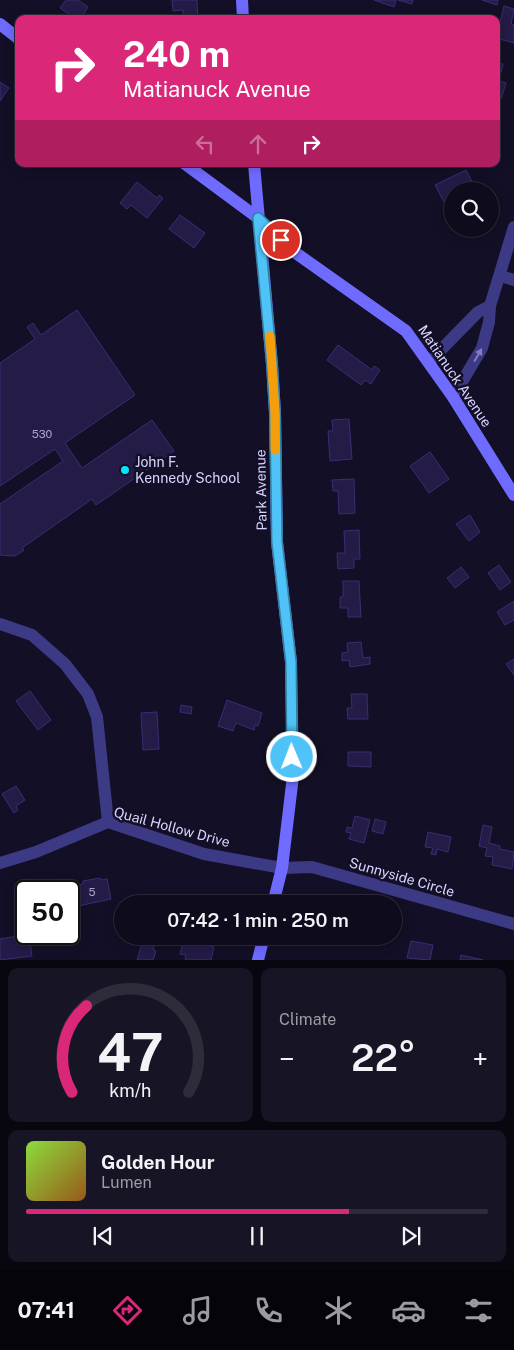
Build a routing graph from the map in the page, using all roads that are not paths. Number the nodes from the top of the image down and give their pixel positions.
1 (242, 0) edge
2 (243, 15) edge
3 (0, 24) edge
4 (15, 35) edge
5 (190, 167) edge
6 (254, 167) edge
7 (258, 218) junction
8 (514, 227) edge
9 (500, 276) junction
10 (514, 280) edge
11 (490, 306) junction
12 (429, 362) junction
13 (453, 397) junction
14 (514, 496) edge
15 (0, 624) edge
16 (108, 822) junction
17 (0, 862) edge
18 (282, 868) junction
19 (275, 895) edge
20 (514, 924) edge
21 (262, 945) edge
22 (258, 960) edge

1 - 2 main road
3 - 4 main road
5 - 7 main road, Matianuck Avenue
6 - 7 main road, Park Avenue
7 - 12 main road, Matianuck Avenue
7 - 18 main road, Park Avenue
8 - 9 street
9 - 10 street
9 - 11 street
11 - 12 street
13 -> 11 street
12 - 13 main road, Matianuck Avenue
13 - 14 main road, Matianuck Avenue
15 - 16 street
16 - 17 street, Quail Hollow Drive
16 - 18 street, Quail Hollow Drive
18 - 19 main road, Park Avenue
18 - 20 street, Sunnyside Circle
21 - 22 main road

